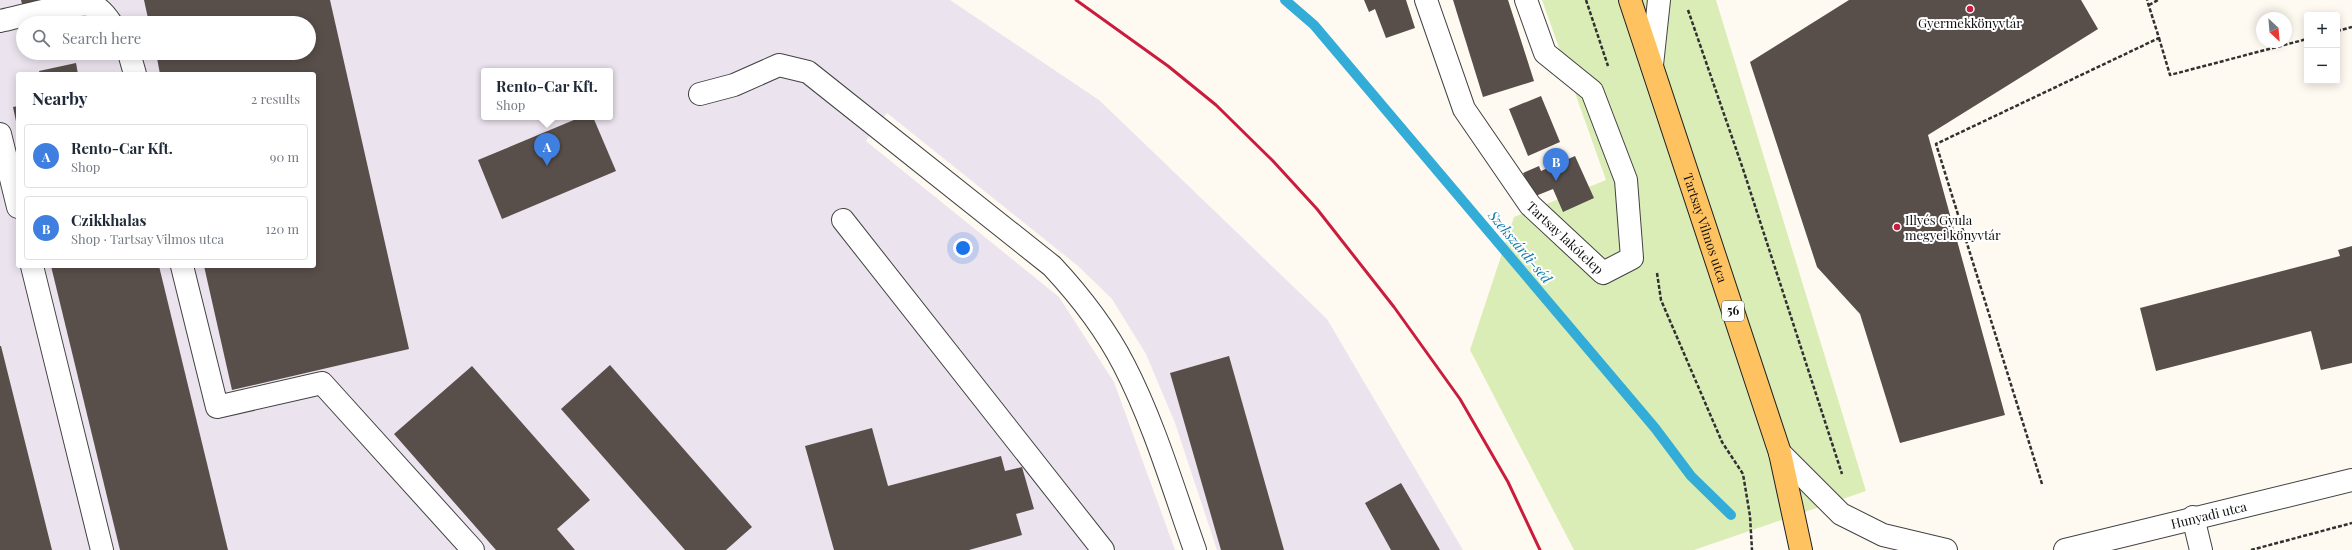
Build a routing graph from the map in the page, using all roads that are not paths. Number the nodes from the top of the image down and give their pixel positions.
1 (1426, 0) edge
2 (1526, 0) edge
3 (1630, 0) edge
4 (1659, 0) edge
5 (23, 16) edge
6 (106, 16) edge
7 (16, 18) edge
8 (0, 21) edge
9 (131, 60) edge
10 (1652, 64) junction
11 (134, 72) edge
12 (700, 94) dead end
13 (0, 134) edge
14 (16, 199) edge
15 (843, 220) dead end
16 (32, 268) edge
17 (182, 268) edge
18 (1780, 453) junction
19 (2352, 480) edge
20 (2193, 517) junction
21 (102, 550) edge
22 (473, 550) edge
23 (1103, 550) edge
24 (1195, 550) edge
25 (1801, 550) edge
26 (1946, 550) edge
27 (2065, 550) edge
28 (2201, 550) edge

1 - 2 street, Tartsay lakótelep
3 - 10 main road, Tartsay Vilmos utca / 56
4 - 10 street
5 - 6 street
7 - 8 street
9 - 11 street
10 - 18 main road, Tartsay Vilmos utca / 56
12 - 24 street
13 - 14 street
15 - 23 street
16 - 21 street
17 - 22 street
18 - 25 main road, Tartsay Vilmos utca / 56
18 - 26 street
19 - 20 street, Hunyadi utca
20 - 27 street, Hunyadi utca
20 - 28 street

